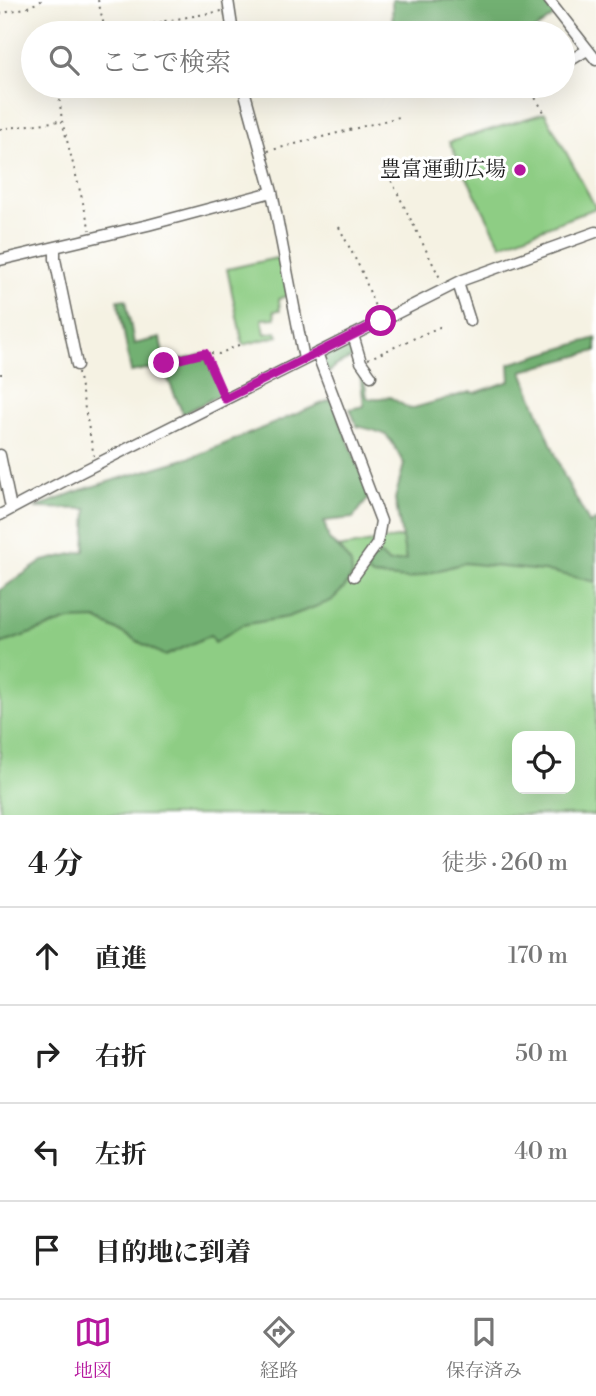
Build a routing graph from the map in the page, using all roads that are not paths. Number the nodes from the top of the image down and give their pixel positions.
1 (548, 0) edge
2 (566, 21) edge
3 (575, 32) edge
4 (587, 50) junction
5 (575, 58) edge
6 (596, 60) edge
7 (246, 98) edge
8 (272, 192) junction
9 (596, 232) edge
10 (55, 248) junction
11 (0, 260) edge
12 (458, 283) junction
13 (470, 321) dead end
14 (353, 335) junction
15 (317, 353) junction
16 (304, 359) junction
17 (77, 365) road end
18 (371, 376) dead end
19 (0, 456) edge
20 (11, 508) junction
21 (0, 515) edge
22 (354, 576) dead end

1 - 2 street
3 - 4 street
4 - 5 street
4 - 6 street
7 - 8 street
8 - 10 street
8 - 16 street
9 - 12 street
10 - 11 street
10 - 17 street
12 - 13 street
12 - 14 street
14 - 15 street
14 - 18 street
15 - 16 street
15 - 22 street
16 - 20 street
19 - 20 street
20 - 21 street

